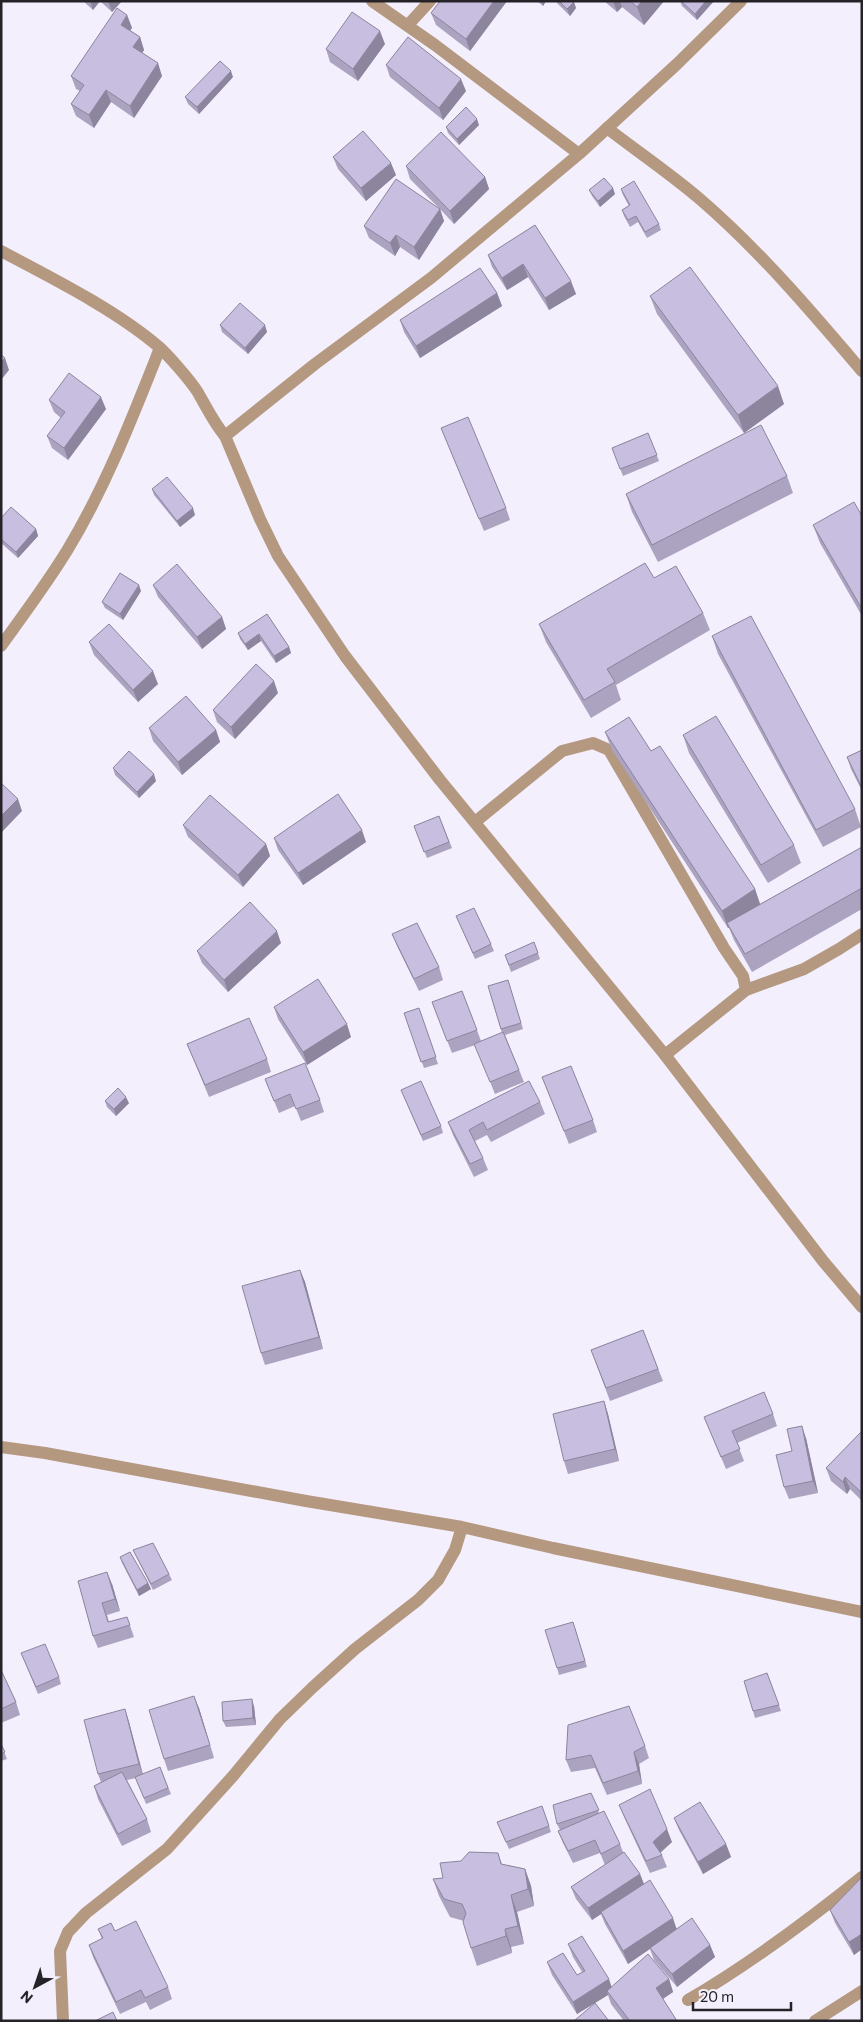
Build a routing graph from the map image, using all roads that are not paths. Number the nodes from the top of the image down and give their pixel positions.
1 (372, 1) edge
2 (430, 1) edge
3 (741, 1) edge
4 (408, 25) junction
5 (607, 128) junction
6 (579, 154) junction
7 (1, 252) edge
8 (160, 348) junction
9 (862, 371) edge
10 (225, 436) junction
11 (1, 646) edge
12 (475, 822) junction
13 (862, 934) edge
14 (746, 990) junction
15 (665, 1055) junction
16 (862, 1307) edge
17 (1, 1447) edge
18 (462, 1528) junction
19 (862, 1612) edge
20 (862, 1877) edge
21 (862, 1991) edge
22 (688, 2000) dead end
23 (63, 2021) edge
24 (815, 2021) edge

1 - 4 street
2 - 4 street
3 - 5 street
4 - 6 street
5 - 6 street
5 - 9 street
6 - 10 street
7 - 8 street
8 - 10 street
8 - 11 street
10 - 12 street
12 - 14 street
12 - 15 street
13 - 14 street
14 - 15 street
15 - 16 street
17 - 18 street
18 - 19 street
18 - 23 street
20 - 22 street
21 - 24 street

